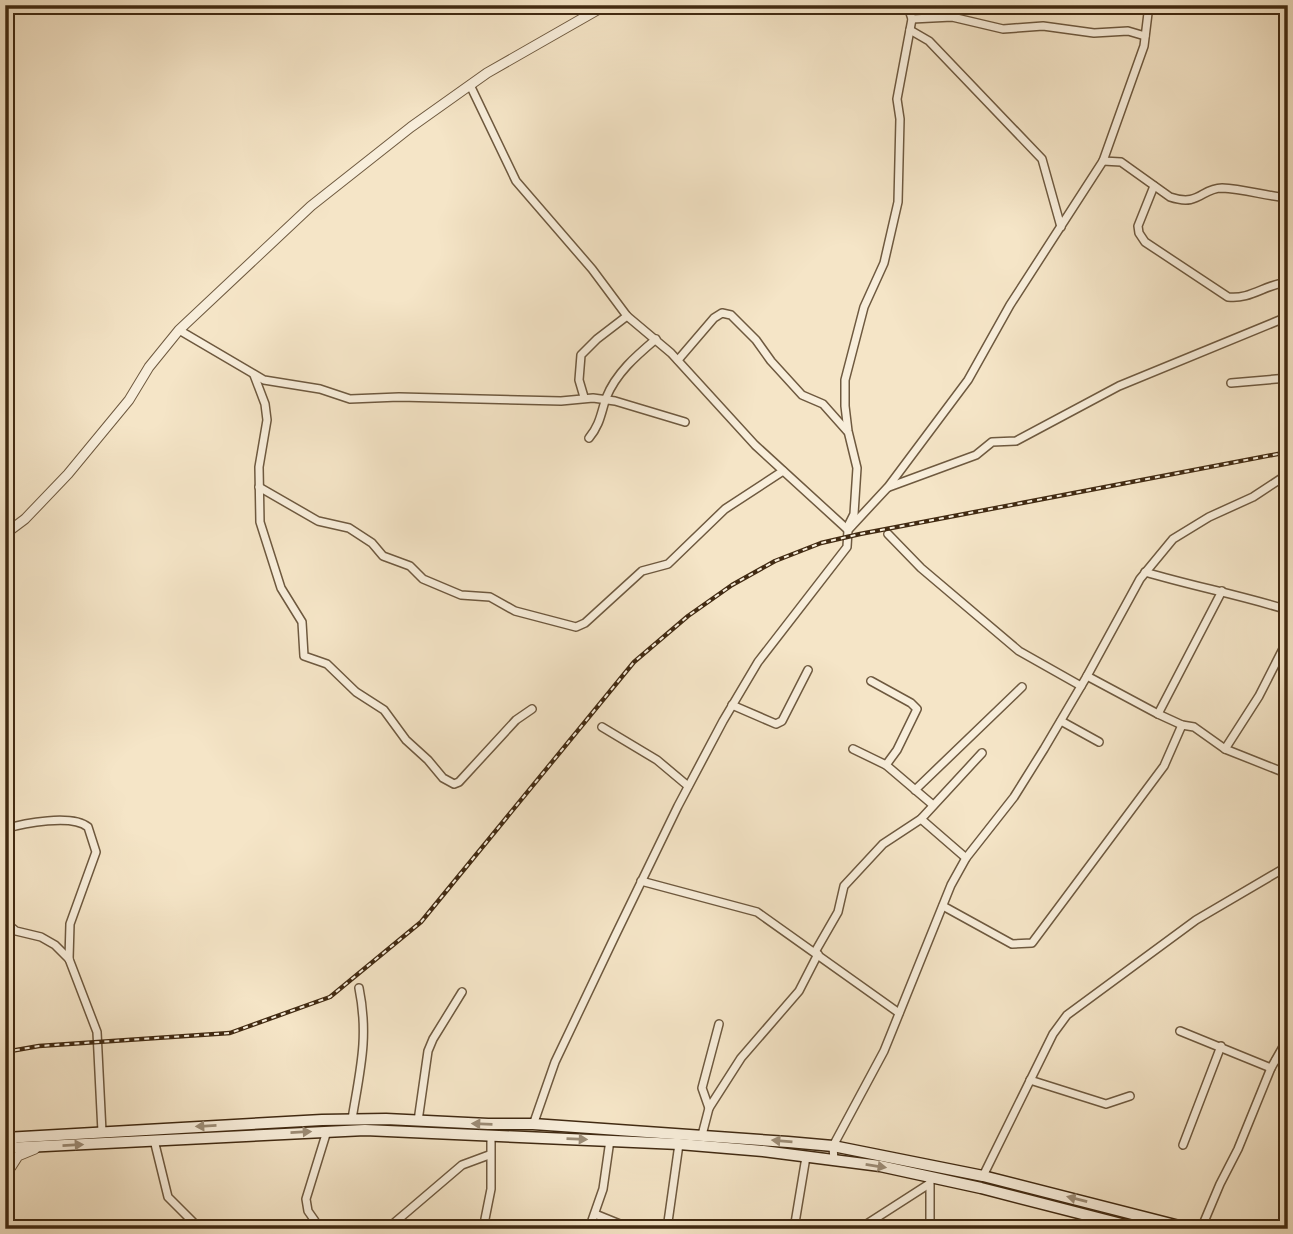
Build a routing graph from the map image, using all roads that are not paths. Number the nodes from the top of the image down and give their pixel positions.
1 (606, 5) edge
2 (896, 5) edge
3 (1149, 5) edge
4 (912, 19) junction
5 (910, 30) junction
6 (1145, 36) junction
7 (470, 85) junction
8 (1103, 160) junction
9 (1154, 186) junction
10 (1288, 198) edge
11 (1061, 227) junction
12 (1288, 282) edge
13 (627, 316) junction
14 (1287, 317) edge
15 (179, 330) junction
16 (656, 340) junction
17 (678, 360) junction
18 (254, 375) junction
19 (1288, 378) edge
20 (1231, 383) dead end
21 (584, 397) junction
22 (606, 399) junction
23 (685, 422) dead end
24 (848, 431) junction
25 (589, 438) dead end
26 (783, 471) junction
27 (1288, 474) edge
28 (259, 487) junction
29 (888, 487) junction
30 (847, 529) junction
31 (5, 534) edge
32 (888, 534) dead end
33 (1144, 572) junction
34 (1222, 591) junction
35 (1288, 610) edge
36 (1288, 639) edge
37 (808, 670) dead end
38 (1087, 676) junction
39 (871, 681) dead end
40 (1081, 686) junction
41 (1022, 687) dead end
42 (733, 705) junction
43 (531, 709) dead end
44 (1158, 714) junction
45 (1061, 721) junction
46 (1182, 725) junction
47 (602, 727) dead end
48 (1099, 742) dead end
49 (853, 749) dead end
50 (1225, 749) junction
51 (982, 753) dead end
52 (886, 765) junction
53 (1288, 774) edge
54 (688, 786) junction
55 (915, 790) junction
56 (933, 805) junction
57 (921, 818) junction
58 (5, 829) edge
59 (967, 858) junction
60 (1288, 866) edge
61 (641, 881) junction
62 (943, 906) junction
63 (5, 922) edge
64 (816, 953) junction
65 (69, 960) junction
66 (359, 988) dead end
67 (462, 992) dead end
68 (899, 1013) junction
69 (719, 1024) dead end
70 (1180, 1031) dead end
71 (1288, 1038) edge
72 (1221, 1046) junction
73 (1288, 1059) edge
74 (1276, 1060) junction
75 (1271, 1068) junction
76 (1030, 1080) junction
77 (1130, 1096) dead end
78 (709, 1108) junction
79 (352, 1119) junction
80 (418, 1121) junction
81 (533, 1124) junction
82 (328, 1130) junction
83 (102, 1132) junction
84 (702, 1135) junction
85 (491, 1136) junction
86 (531, 1138) junction
87 (154, 1140) junction
88 (610, 1140) junction
89 (9, 1143) edge
90 (679, 1144) junction
91 (1183, 1145) dead end
92 (45, 1146) junction
93 (833, 1146) junction
94 (489, 1155) junction
95 (806, 1157) junction
96 (834, 1161) junction
97 (9, 1172) junction
98 (983, 1176) junction
99 (930, 1180) junction
100 (5, 1184) edge
101 (5, 1191) edge
102 (595, 1214) junction
103 (200, 1229) edge
104 (310, 1229) edge
105 (387, 1229) edge
106 (483, 1229) edge
107 (589, 1229) edge
108 (632, 1229) edge
109 (667, 1229) edge
110 (794, 1229) edge
111 (859, 1229) edge
112 (930, 1229) edge
113 (1141, 1229) edge
114 (1191, 1229) edge
115 (1201, 1229) edge

1 - 7 street
2 - 4 street
3 - 6 street
4 - 5 street
4 - 6 street
5 - 11 street
5 - 24 street
6 - 8 street
7 - 13 street
7 - 15 street
8 - 9 street
8 - 11 street
9 - 10 street
9 - 12 street
11 - 29 street
13 - 16 street
13 - 21 street
14 - 29 street
15 - 18 street
15 - 31 street
16 - 17 street
16 - 22 street
17 - 24 street
17 - 26 street
18 - 21 street
18 - 28 street
19 - 20 street
21 - 22 street
22 - 23 street
22 - 25 street
24 - 30 street
26 - 28 street
26 - 30 street
27 - 33 street
28 - 43 street
29 - 30 street
30 - 42 street
32 - 40 street
33 - 34 street
33 - 38 street
34 - 35 street
34 - 44 street
36 - 50 street
37 - 42 street
38 - 40 street
38 - 44 street
39 - 52 street
40 - 45 street
41 - 55 street
42 - 54 street
44 - 46 street
45 - 48 street
45 - 59 street
46 - 50 street
46 - 62 street
47 - 54 street
49 - 52 street
50 - 53 street
51 - 56 street
52 - 55 street
54 - 61 street
55 - 56 street
56 - 57 street
57 - 59 street
57 - 64 street
58 - 65 street
59 - 62 street
60 - 76 street
61 - 64 street
61 - 81 street
62 - 68 street
63 - 65 street
64 - 68 street
64 - 78 street
65 - 83 street
66 - 79 street
67 - 80 street
68 - 93 street
69 - 78 street
70 - 72 street
71 - 74 street
72 - 75 street
72 - 91 street
73 - 74 street
74 - 75 street
75 - 115 street
76 - 77 street
76 - 98 street
78 - 84 street
79 - 80 main road
79 -> 83 main road
81 -> 80 main road
81 - 84 main road
81 - 86 street
82 - 85 main road
87 -> 82 main road
82 - 104 street
83 - 89 main road
93 -> 84 main road
85 - 86 main road
85 - 94 street
86 -> 88 main road
92 -> 87 main road
87 - 103 street
88 - 90 main road
88 - 102 street
89 - 92 main road
89 - 97 street
90 - 95 main road
90 - 109 street
92 - 97 street
93 - 96 street
93 - 98 main road
94 - 105 street
94 - 106 street
95 - 96 main road
95 - 110 street
96 -> 99 main road
97 - 100 street
114 -> 98 main road
99 - 111 street
99 - 112 street
99 - 113 main road
100 - 101 street
102 - 107 street
102 - 108 street

